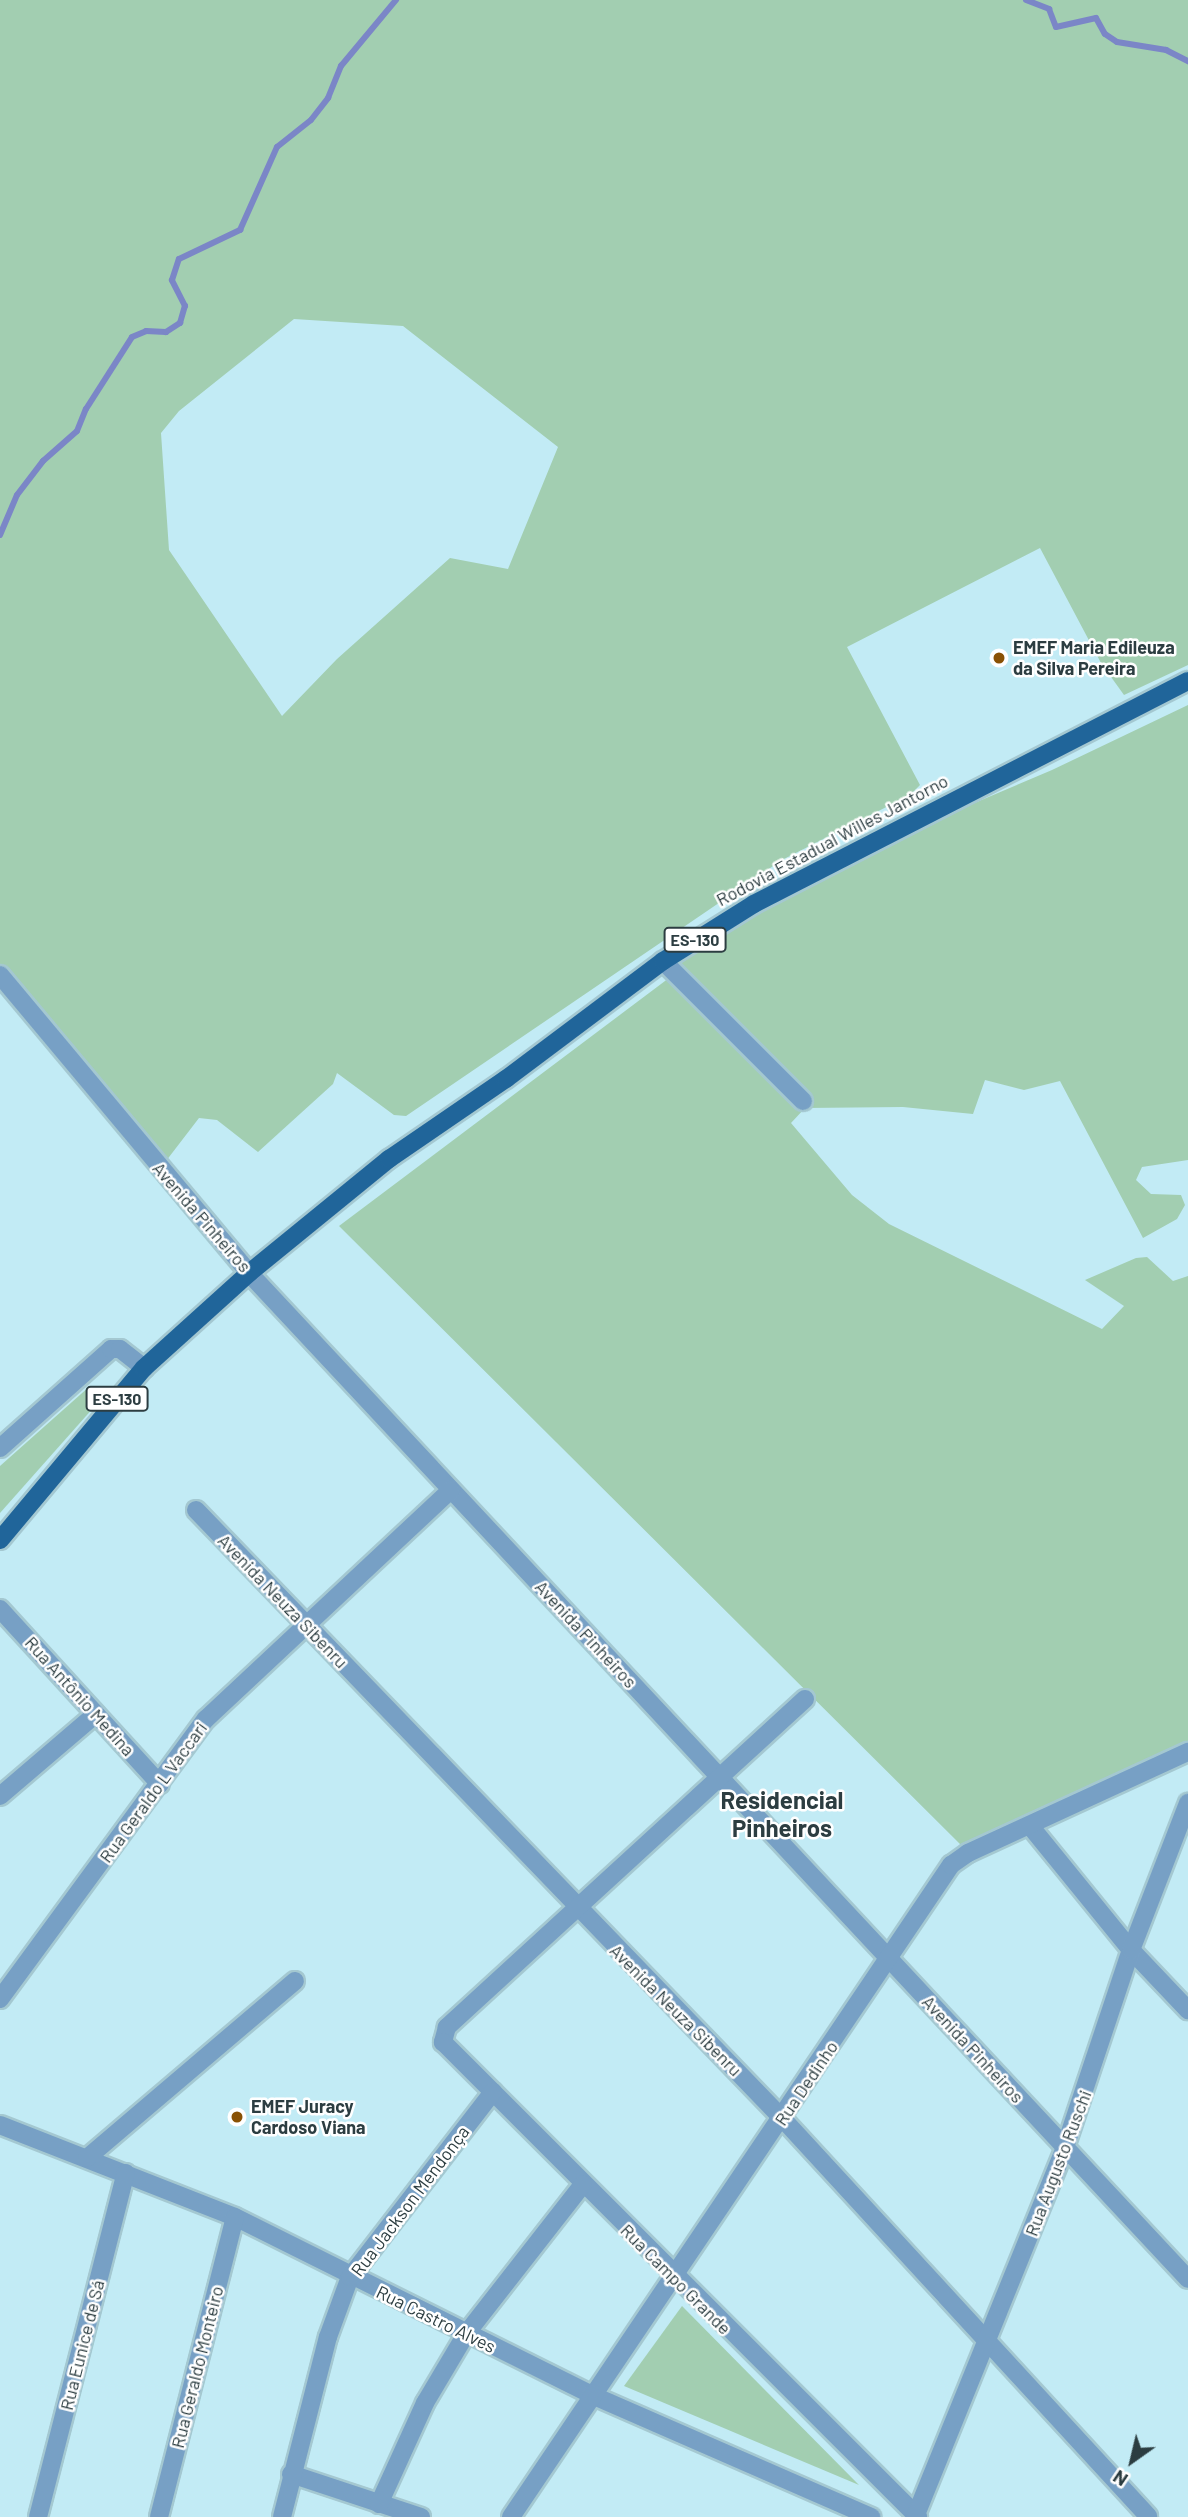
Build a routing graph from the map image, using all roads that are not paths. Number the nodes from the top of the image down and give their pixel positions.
1 (1188, 681) edge
2 (663, 961) junction
3 (0, 975) edge
4 (803, 1101) dead end
5 (249, 1273) junction
6 (144, 1368) junction
7 (0, 1448) edge
8 (451, 1490) junction
9 (197, 1510) dead end
10 (0, 1540) edge
11 (0, 1609) edge
12 (306, 1625) junction
13 (805, 1699) dead end
14 (96, 1714) junction
15 (1188, 1752) edge
16 (718, 1776) junction
17 (160, 1784) junction
18 (0, 1796) edge
19 (1188, 1803) edge
20 (1031, 1827) junction
21 (575, 1907) junction
22 (1131, 1950) junction
23 (890, 1960) junction
24 (295, 1981) dead end
25 (0, 1999) edge
26 (1188, 2010) edge
27 (493, 2092) junction
28 (782, 2118) junction
29 (0, 2125) edge
30 (1065, 2147) junction
31 (87, 2158) junction
32 (126, 2173) junction
33 (583, 2184) junction
34 (235, 2217) junction
35 (673, 2276) junction
36 (350, 2277) junction
37 (1188, 2279) edge
38 (466, 2334) junction
39 (988, 2341) junction
40 (592, 2395) junction
41 (290, 2474) junction
42 (379, 2504) junction
43 (916, 2516) edge
44 (1148, 2516) edge
45 (38, 2517) edge
46 (159, 2517) edge
47 (282, 2517) edge
48 (421, 2517) edge
49 (511, 2517) edge
50 (871, 2517) edge

1 - 2 main road, Rodovia Estadual Willes Jantorno / ES-130
2 - 4 street
2 - 5 main road, Rodovia Estadual Willes Jantorno / ES-130
3 - 5 street, Avenida Pinheiros
5 - 6 main road, ES-130
5 - 8 street, Avenida Pinheiros
6 - 7 street
6 - 10 main road, ES-130
8 - 12 street, Rua Geraldo L Vaccari
8 - 16 street, Avenida Pinheiros
9 - 12 street, Avenida Neuza Sibenru
11 - 14 street, Rua Antônio Medina
12 - 17 street, Rua Geraldo L Vaccari
12 - 21 street, Avenida Neuza Sibenru
13 - 16 street
14 - 17 street, Rua Antônio Medina
14 - 18 street
15 - 20 street, Rua Dedinho
16 - 21 street
16 - 23 street, Avenida Pinheiros
17 - 25 street, Rua Geraldo L Vaccari
19 - 22 street, Rua Augusto Ruschi
20 - 22 street
20 - 23 street, Rua Dedinho
21 - 27 street, Rua Campo Grande
21 - 28 street, Avenida Neuza Sibenru
22 - 26 street
22 - 30 street, Rua Augusto Ruschi
23 - 28 street, Rua Dedinho
23 - 30 street, Avenida Pinheiros
24 - 31 street
27 - 33 street, Rua Campo Grande
27 - 36 street, Rua Jackson Mendonça
28 - 35 street, Rua Dedinho
28 - 39 street, Avenida Neuza Sibenru
29 - 31 street, Rua Castro Alves
30 - 37 street, Avenida Pinheiros
30 - 39 street, Rua Augusto Ruschi
31 - 32 street, Rua Castro Alves
32 - 34 street, Rua Castro Alves
32 - 45 street, Rua Eunice de Sá
33 - 35 street, Rua Campo Grande
33 - 38 street
34 - 36 street, Rua Castro Alves
34 - 46 street, Rua Geraldo Monteiro
35 - 40 street, Rua Dedinho
35 - 43 street, Rua Campo Grande
36 - 38 street, Rua Castro Alves
36 - 41 street, Rua Jackson Mendonça
38 - 40 street, Rua Castro Alves
38 - 42 street
39 - 43 street, Rua Augusto Ruschi
39 - 44 street, Avenida Neuza Sibenru
40 - 49 street, Rua Dedinho
40 - 50 street, Rua Castro Alves
41 - 42 street
41 - 47 street, Rua Jackson Mendonça
42 - 48 street

